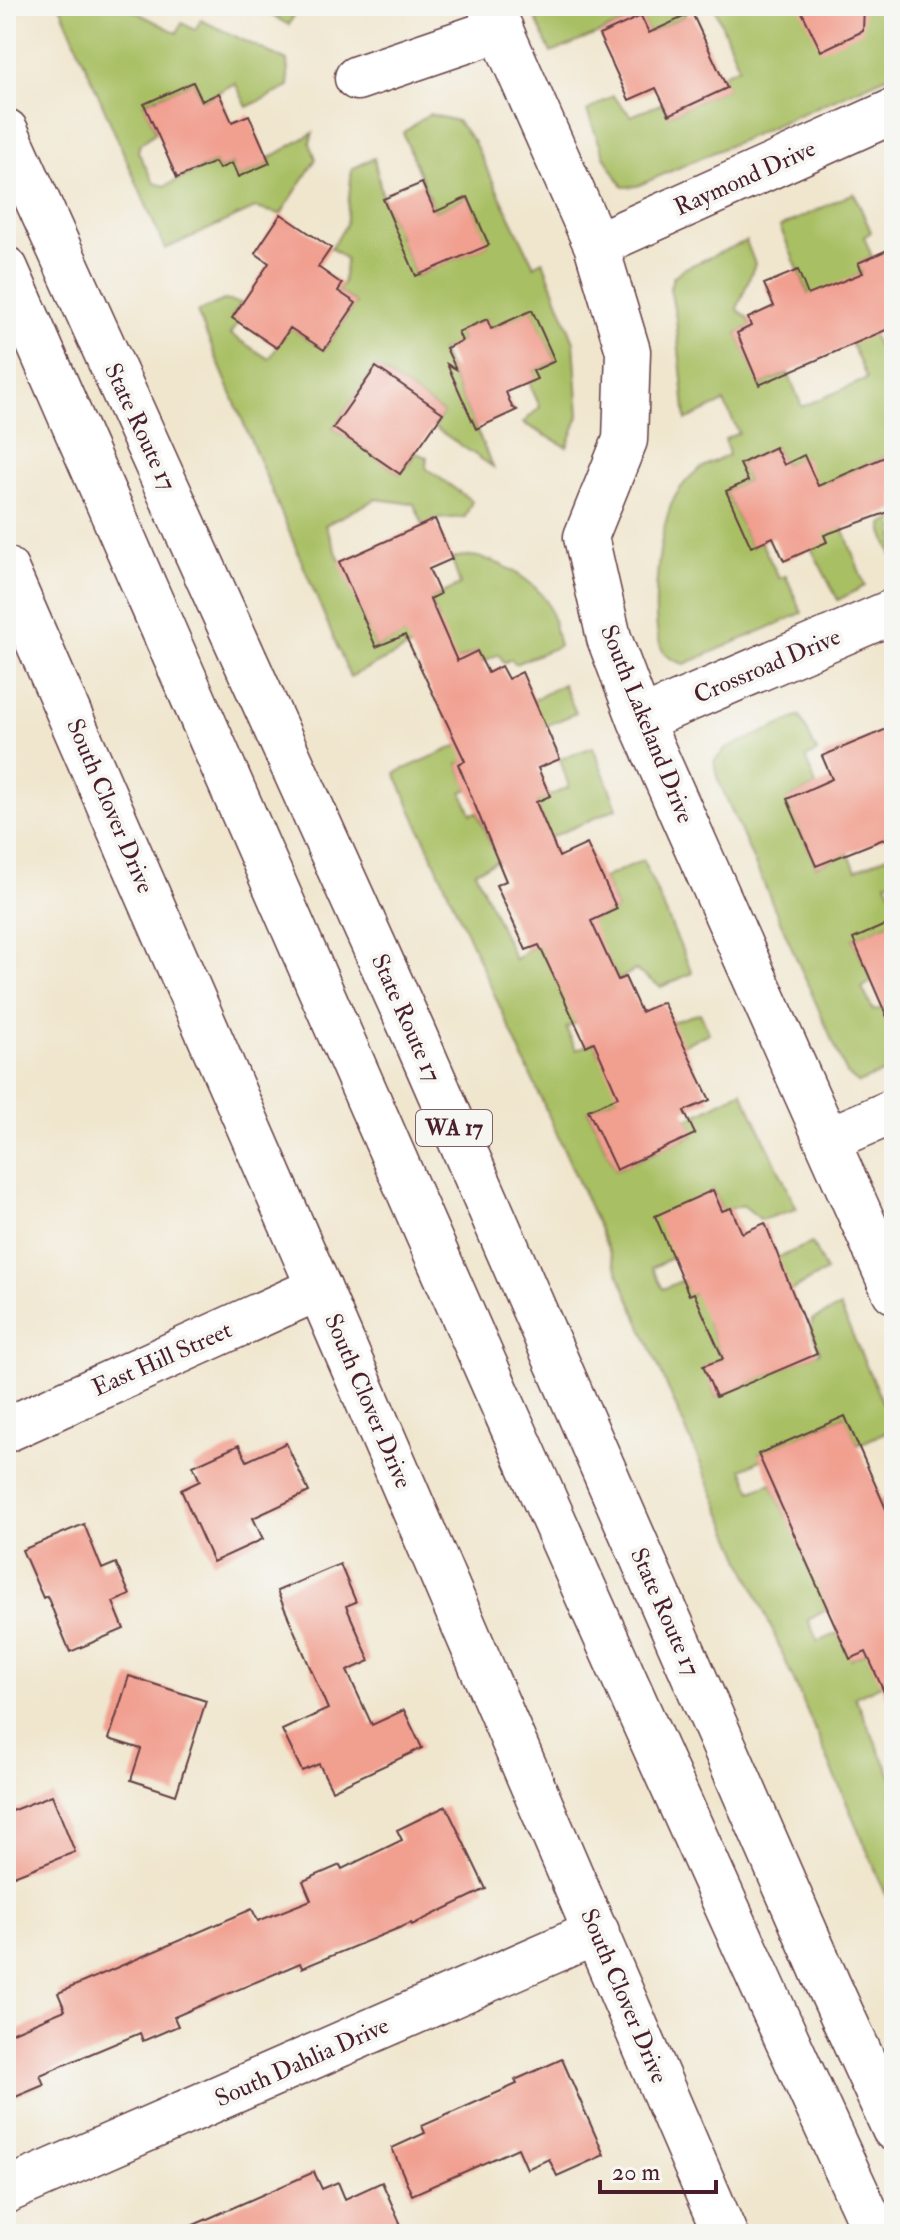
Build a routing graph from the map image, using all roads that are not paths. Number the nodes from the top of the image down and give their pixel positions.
1 (496, 18) edge
2 (357, 78) dead end
3 (894, 111) edge
4 (6, 131) edge
5 (596, 245) junction
6 (6, 269) edge
7 (6, 569) edge
8 (894, 611) edge
9 (23, 654) edge
10 (640, 720) junction
11 (894, 1111) edge
12 (827, 1140) junction
13 (319, 1288) junction
14 (894, 1291) edge
15 (6, 1430) edge
16 (597, 1932) junction
17 (894, 2129) edge
18 (6, 2191) edge
19 (725, 2234) edge
20 (876, 2234) edge

1 - 2 main road
1 - 5 main road, South Lakeland Drive
3 - 5 main road, Raymond Drive
4 - 17 main road, State Route 17 / WA 17
5 - 10 main road, South Lakeland Drive
6 - 20 main road, WA 17
7 - 9 main road, South Clover Drive
8 - 10 main road, Crossroad Drive
9 - 13 main road, South Clover Drive
10 - 12 main road, South Lakeland Drive
11 - 12 main road
12 - 14 main road, South Lakeland Drive
13 - 15 main road, East Hill Street
13 - 16 main road, South Clover Drive
16 - 18 main road, South Dahlia Drive
16 - 19 main road, South Clover Drive

